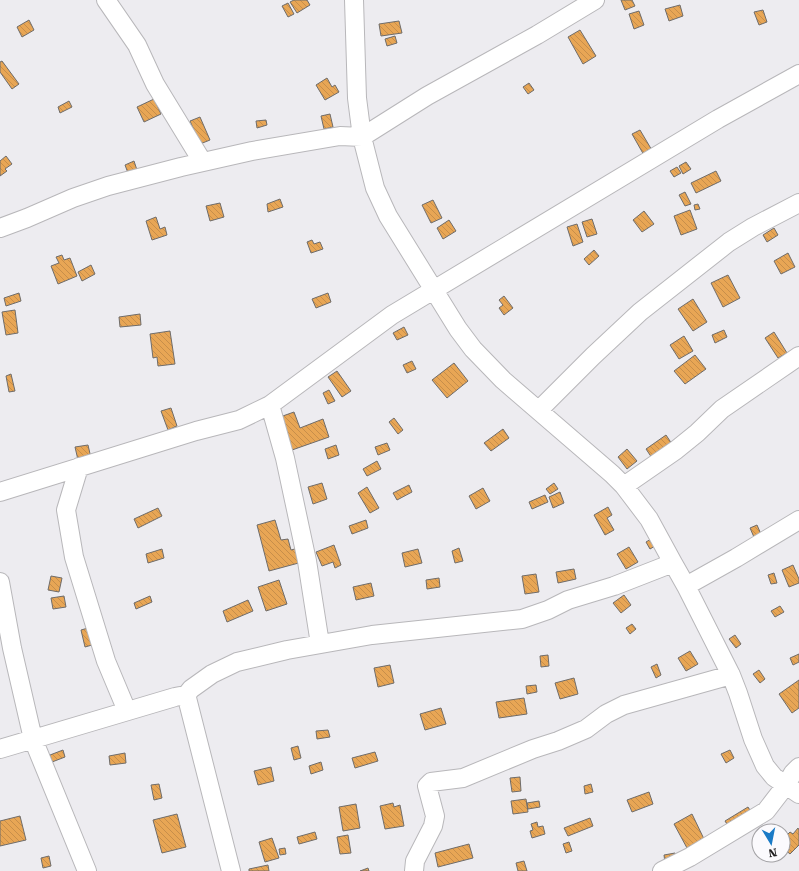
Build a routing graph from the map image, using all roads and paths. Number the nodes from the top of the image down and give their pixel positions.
1 (106, 0) edge
2 (354, 0) edge
3 (595, 0) edge
4 (799, 74) edge
5 (362, 137) junction
6 (202, 161) junction
7 (799, 203) edge
8 (0, 228) edge
9 (433, 290) junction
10 (799, 356) edge
11 (270, 405) junction
12 (539, 410) junction
13 (79, 467) junction
14 (624, 486) junction
15 (0, 492) edge
16 (799, 520) edge
17 (673, 563) junction
18 (0, 582) edge
19 (686, 586) junction
20 (320, 644) junction
21 (731, 675) junction
22 (187, 698) junction
23 (127, 711) junction
24 (34, 739) junction
25 (0, 749) edge
26 (799, 767) edge
27 (792, 789) edge
28 (87, 871) edge
29 (231, 871) edge
30 (414, 871) edge
31 (662, 871) edge

1 - 6 street
2 - 5 street
3 - 5 street
4 - 9 street
5 - 6 street
5 - 9 street
6 - 8 street
7 - 12 street
9 - 11 street
9 - 12 street
10 - 14 street
11 - 13 street
11 - 20 street
12 - 14 street
13 - 15 street
13 - 23 street
14 - 17 street
16 - 19 street
17 - 19 street
17 - 20 street
18 - 24 street
19 - 21 street
20 - 22 street
21 - 27 street
21 - 30 street
22 - 23 street
22 - 29 street
23 - 24 street
24 - 25 street
24 - 28 street
26 - 27 street
27 - 31 street

